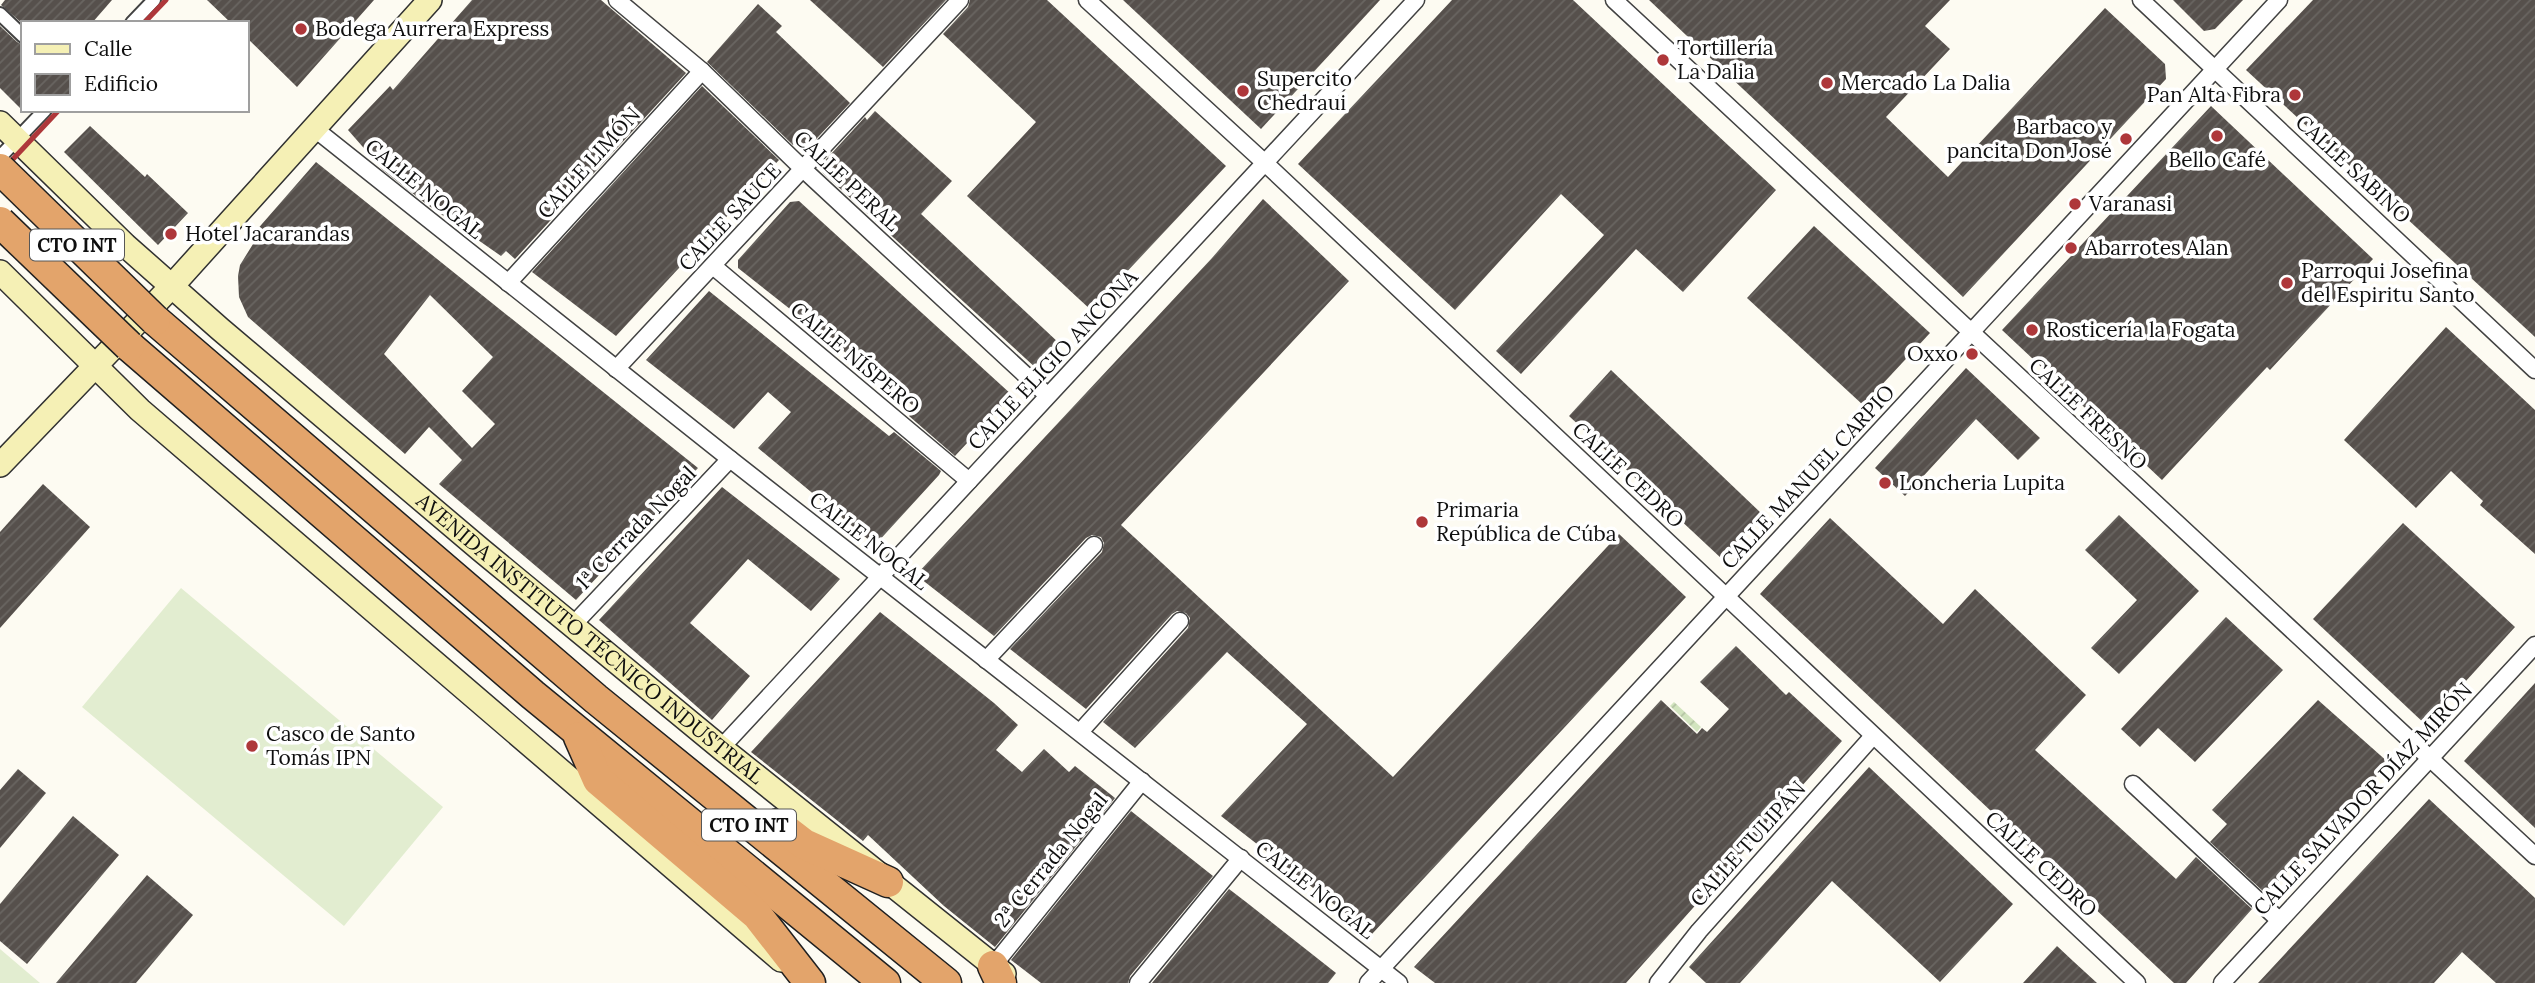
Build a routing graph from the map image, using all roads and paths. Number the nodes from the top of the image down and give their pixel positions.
1 (154, 0) edge
2 (430, 0) edge
3 (617, 0) edge
4 (960, 0) edge
5 (1087, 0) edge
6 (1416, 0) edge
7 (1614, 0) edge
8 (2141, 0) edge
9 (2279, 0) edge
10 (0, 14) edge
11 (134, 21) edge
12 (21, 34) edge
13 (2216, 69) junction
14 (702, 71) junction
15 (43, 112) edge
16 (0, 123) edge
17 (315, 129) junction
18 (16, 140) junction
19 (0, 157) edge
20 (1265, 163) junction
21 (0, 169) edge
22 (803, 169) junction
23 (0, 222) edge
24 (713, 266) junction
25 (0, 272) edge
26 (508, 284) junction
27 (171, 287) junction
28 (1970, 332) junction
29 (94, 366) junction
30 (616, 369) junction
31 (2535, 370) edge
32 (1047, 395) junction
33 (730, 459) junction
34 (0, 465) edge
35 (969, 481) junction
36 (1094, 545) dead end
37 (880, 575) junction
38 (1727, 596) junction
39 (1180, 621) dead end
40 (572, 626) junction
41 (2535, 645) edge
42 (986, 660) junction
43 (596, 699) junction
44 (576, 731) junction
45 (1080, 732) junction
46 (1873, 736) junction
47 (721, 748) junction
48 (2430, 758) junction
49 (1142, 781) junction
50 (2133, 784) dead end
51 (2535, 856) edge
52 (1241, 858) junction
53 (888, 882) junction
54 (2279, 919) junction
55 (1381, 969) junction
56 (1003, 977) edge
57 (809, 983) edge
58 (885, 983) edge
59 (946, 983) edge
60 (1138, 983) edge
61 (1368, 983) edge
62 (1399, 983) edge
63 (1658, 983) edge
64 (2137, 983) edge
65 (2222, 983) edge

1 - 11 street
2 - 17 main road
3 - 14 street, CALLE PERAL
4 - 22 street, CALLE SAUCE
5 - 20 street, CALLE CEDRO
6 - 20 street, CALLE ELIGIO ANCONA
7 - 28 street, CALLE FRESNO
8 - 13 street, CALLE SABINO
9 - 13 street, CALLE MANUEL CARPIO
10 - 12 street
13 - 28 street, CALLE MANUEL CARPIO
13 - 31 street, CALLE SABINO
14 - 22 street, CALLE PERAL
14 - 26 street, CALLE LIMÓN
15 - 18 street
16 - 18 main road, CTO INT
17 - 26 street, CALLE NOGAL
17 - 27 main road
18 - 19 street
18 - 27 main road, CTO INT
20 - 32 street, CALLE ELIGIO ANCONA
20 - 38 street, CALLE CEDRO
21 - 43 highway, CTO INT, bridge
22 - 24 street, CALLE SAUCE
22 - 32 street, CALLE PERAL
23 - 44 highway, CTO INT, bridge
24 - 30 street, CALLE SAUCE
24 - 35 street, CALLE NÍSPERO
25 - 29 main road, CTO INT
26 - 30 street, CALLE NOGAL
27 - 29 main road
27 - 40 main road, AVENIDA INSTITUTO TÉCNICO INDUSTRIAL / CTO INT
28 - 38 street, CALLE MANUEL CARPIO
28 - 48 street, CALLE FRESNO
29 - 34 main road
29 - 57 main road, CTO INT
30 - 33 street, CALLE NOGAL
32 - 35 street, CALLE ELIGIO ANCONA
33 - 37 street, CALLE NOGAL
33 - 40 street, 1ª Cerrada Nogal
35 - 37 street, CALLE ELIGIO ANCONA
36 - 42 street
37 - 42 street, CALLE NOGAL
37 - 47 street, CALLE ELIGIO ANCONA
38 - 46 street, CALLE CEDRO
38 - 55 street, CALLE MANUEL CARPIO
39 - 45 street
40 - 47 main road, AVENIDA INSTITUTO TÉCNICO INDUSTRIAL / CTO INT
41 - 48 street, CALLE SALVADOR DÍAZ MIRÓN
42 - 45 street, CALLE NOGAL
43 - 53 highway
43 - 59 highway, CTO INT
44 - 57 highway
44 - 58 highway, CTO INT
45 - 49 street, CALLE NOGAL
46 - 63 street, CALLE TULIPÁN
46 - 64 street, CALLE CEDRO
47 - 53 main road, AVENIDA INSTITUTO TÉCNICO INDUSTRIAL / CTO INT
48 - 51 street, CALLE FRESNO
48 - 54 street, CALLE SALVADOR DÍAZ MIRÓN
49 - 52 street, CALLE NOGAL
49 - 56 street, 2ª Cerrada Nogal
50 - 54 street
52 - 55 street, CALLE NOGAL
52 - 60 street
53 - 56 main road, AVENIDA INSTITUTO TÉCNICO INDUSTRIAL / CTO INT
54 - 65 street, CALLE SALVADOR DÍAZ MIRÓN
55 - 61 street, CALLE MANUEL CARPIO
55 - 62 street, CALLE NOGAL

